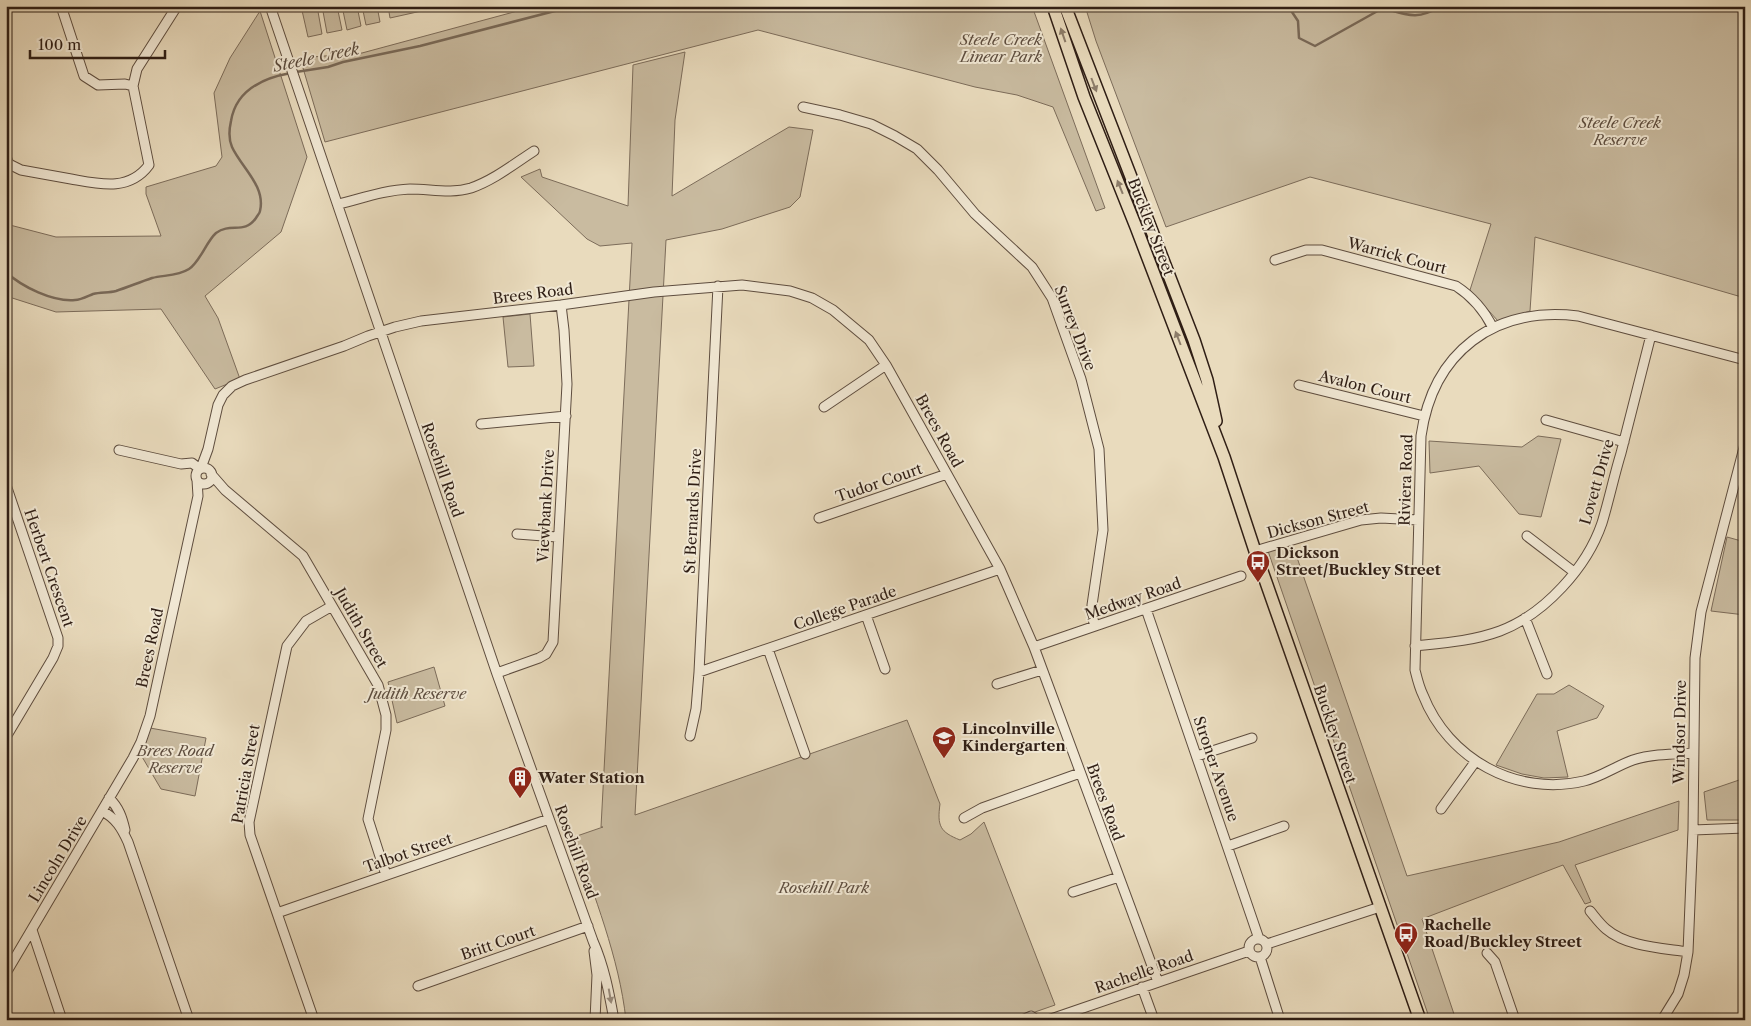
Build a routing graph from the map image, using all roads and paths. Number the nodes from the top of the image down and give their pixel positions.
1 (61, 6) edge
2 (177, 6) edge
3 (270, 6) edge
4 (1053, 6) edge
5 (1065, 6) edge
6 (133, 86) junction
7 (803, 107) dead end
8 (534, 150) dead end
9 (6, 157) edge
10 (339, 204) junction
11 (1275, 260) dead end
12 (718, 286) junction
13 (561, 306) junction
14 (1493, 328) junction
15 (382, 334) junction
16 (1651, 335) junction
17 (1745, 360) edge
18 (886, 365) junction
19 (1300, 385) dead end
20 (824, 407) dead end
21 (566, 416) junction
22 (1424, 416) junction
23 (1546, 420) dead end
24 (482, 424) dead end
25 (1624, 442) junction
26 (1745, 444) edge
27 (119, 450) dead end
28 (1224, 457) junction
29 (947, 474) junction
30 (203, 475) junction
31 (6, 486) edge
32 (819, 518) dead end
33 (1418, 520) junction
34 (517, 534) dead end
35 (1527, 536) dead end
36 (557, 537) junction
37 (1255, 551) junction
38 (1000, 569) junction
39 (1574, 572) junction
40 (1241, 576) dead end
41 (332, 606) junction
42 (1146, 609) junction
43 (866, 615) junction
44 (1525, 618) junction
45 (1095, 626) junction
46 (1415, 646) junction
47 (1034, 647) junction
48 (768, 649) junction
49 (885, 670) dead end
50 (1042, 670) junction
51 (699, 672) junction
52 (497, 673) junction
53 (1547, 674) dead end
54 (997, 684) dead end
55 (690, 736) dead end
56 (6, 737) edge
57 (1252, 738) dead end
58 (1694, 753) junction
59 (805, 754) dead end
60 (1197, 756) junction
61 (1475, 762) junction
62 (1080, 773) junction
63 (110, 798) junction
64 (1441, 809) dead end
65 (102, 811) junction
66 (964, 818) dead end
67 (549, 819) junction
68 (1284, 826) dead end
69 (1745, 828) edge
70 (1693, 830) junction
71 (128, 842) junction
72 (1228, 846) junction
73 (386, 875) junction
74 (1119, 877) junction
75 (1073, 892) dead end
76 (1380, 908) junction
77 (277, 912) junction
78 (1590, 912) dead end
79 (588, 926) junction
80 (32, 930) junction
81 (593, 940) junction
82 (1263, 942) junction
83 (1249, 951) junction
84 (1688, 952) junction
85 (1487, 953) dead end
86 (1260, 957) junction
87 (6, 973) edge
88 (1158, 982) junction
89 (418, 986) dead end
90 (1142, 987) junction
91 (62, 1020) edge
92 (189, 1020) edge
93 (314, 1020) edge
94 (595, 1020) edge
95 (614, 1020) edge
96 (1022, 1020) edge
97 (1037, 1020) edge
98 (1048, 1020) edge
99 (1154, 1020) edge
100 (1280, 1020) edge
101 (1420, 1020) edge
102 (1515, 1020) edge
103 (1662, 1020) edge

1 - 6 street
2 - 6 street
3 - 10 street, Rosehill Road
28 -> 4 main road, Buckley Street
5 -> 28 main road, Buckley Street
6 - 9 street
7 - 45 street, Surrey Drive
8 - 10 street
10 - 15 street, Rosehill Road
11 - 14 street, Warrick Court
12 - 13 street, Brees Road
12 - 18 street, Brees Road
12 - 51 street, St Bernards Drive
13 - 15 street, Brees Road
13 - 21 street, Viewbank Drive
14 - 16 street, Riviera Road
14 - 22 street, Riviera Road
15 - 30 street, Brees Road
15 - 52 street, Rosehill Road
16 - 17 street, Riviera Road
16 - 25 street, Lovett Drive
18 - 20 street
18 - 29 street, Brees Road
19 - 22 street, Avalon Court
21 - 24 street
21 - 36 street, Viewbank Drive
22 - 33 street, Riviera Road
23 - 25 street
25 - 39 street, Lovett Drive
26 - 58 street, Windsor Drive
27 - 30 street, Judith Street
28 - 37 main road, Buckley Street
29 - 32 street, Tudor Court
29 - 38 street, Brees Road
30 - 41 street, Judith Street
30 - 63 street, Brees Road
31 - 56 street, Herbert Crescent
33 - 37 street, Dickson Street
33 - 46 street, Riviera Road
34 - 36 street
35 - 39 street
36 - 52 street, Viewbank Drive
37 - 76 main road, Buckley Street
38 - 43 street, College Parade
38 - 47 street, Brees Road
39 - 44 street, Lovett Drive
40 - 42 street, Medway Road
41 - 73 street, Judith Street
41 - 77 street, Patricia Street
42 - 45 street, Medway Road
42 - 60 street, Stroner Avenue
43 - 48 street, College Parade
43 - 49 street
44 - 46 street, Lovett Drive
44 - 53 street
45 - 47 street, Medway Road
46 - 61 street, Riviera Road
47 - 50 street, Brees Road
48 - 51 street, College Parade
48 - 59 street
50 - 54 street
50 - 62 street, Brees Road
51 - 55 street, St Bernards Drive
52 - 67 street, Rosehill Road
57 - 60 street
58 - 61 street, Riviera Road
58 - 70 street, Windsor Drive
60 - 72 street, Stroner Avenue
61 - 64 street
62 - 66 street
62 - 74 street, Brees Road
63 - 65 street, Lincoln Drive
63 - 71 street, Lincoln Drive
65 - 71 street, Lincoln Drive
65 - 80 street, Lincoln Drive
67 - 73 street, Talbot Street
67 - 79 street, Rosehill Road
68 - 72 street
69 - 70 street
70 - 84 street, Windsor Drive
71 - 92 street, Lincoln Drive
72 - 82 street, Stroner Avenue
73 - 77 street, Talbot Street
74 - 75 street
74 - 88 street, Brees Road
76 - 82 street
76 - 101 main road, Buckley Street
77 - 93 street, Patricia Street
78 - 84 street
79 - 81 street, Rosehill Road
79 - 89 street, Britt Court
80 - 87 street, Lincoln Drive
80 - 91 street
81 - 94 street, Rosehill Road
81 -> 95 street, Rosehill Road
82 - 83 street
82 - 86 street
83 - 86 street
83 - 88 street, Rachelle Road
84 - 103 street, Windsor Drive
85 - 102 street
86 - 100 street
88 - 90 street, Rachelle Road
90 - 98 street, Rachelle Road
90 - 99 street
96 - 97 street

